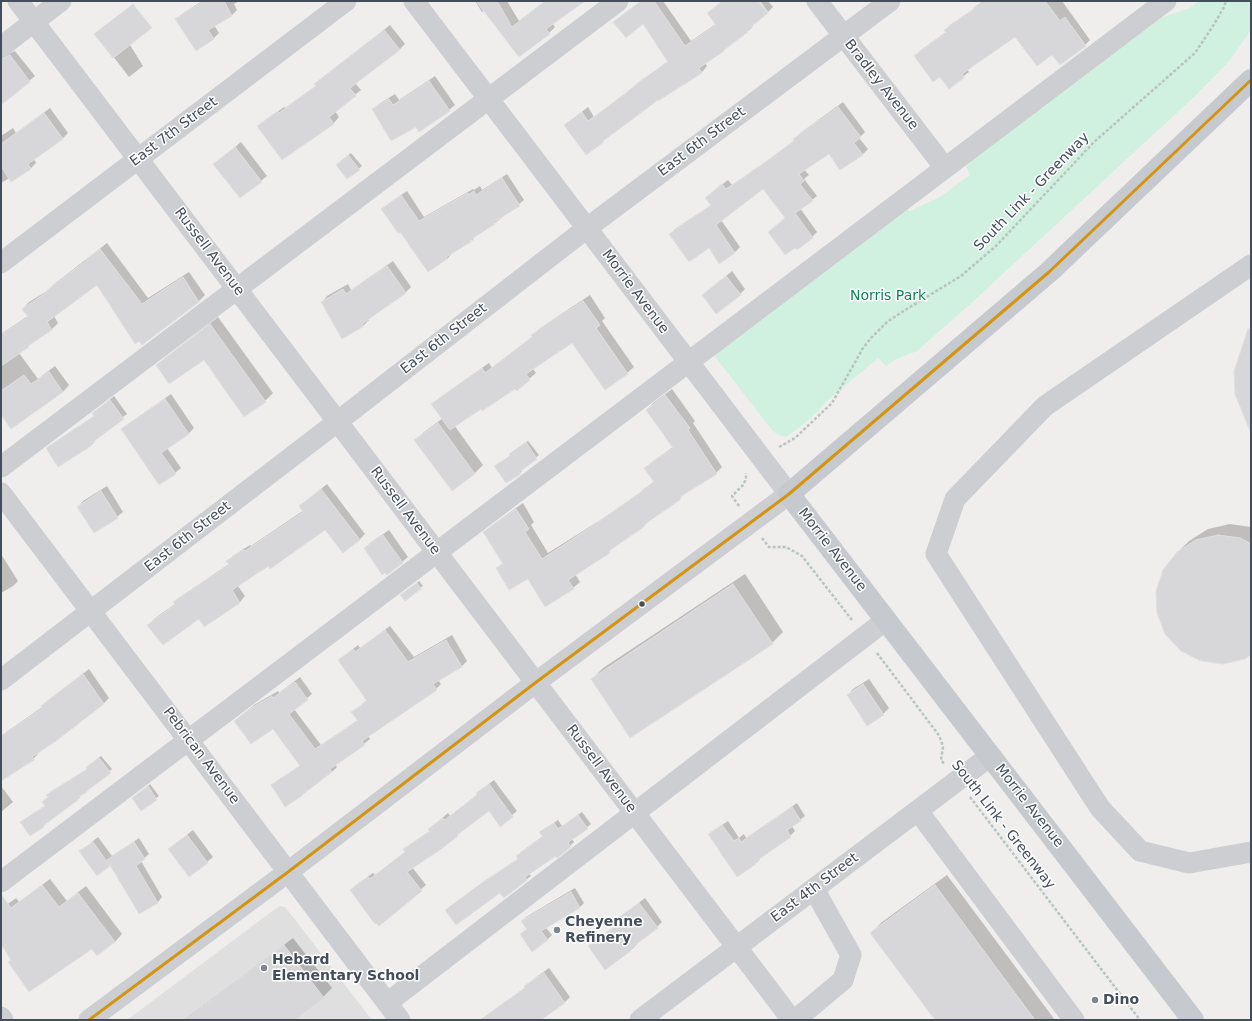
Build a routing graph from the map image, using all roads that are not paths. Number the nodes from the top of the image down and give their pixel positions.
1 (18, 1) edge
2 (61, 1) edge
3 (346, 1) edge
4 (414, 1) edge
5 (618, 1) edge
6 (817, 1) edge
7 (890, 1) edge
8 (1166, 1) edge
9 (34, 22) junction
10 (843, 37) junction
11 (1, 47) edge
12 (1251, 80) edge
13 (489, 99) junction
14 (138, 159) junction
15 (945, 168) junction
16 (587, 228) junction
17 (1, 263) edge
18 (1251, 265) edge
19 (237, 289) junction
20 (688, 362) junction
21 (337, 422) junction
22 (1, 467) edge
23 (1, 493) edge
24 (789, 494) junction
25 (436, 552) junction
26 (91, 612) junction
27 (886, 620) junction
28 (1, 680) edge
29 (535, 683) junction
30 (188, 740) junction
31 (990, 756) junction
32 (918, 811) junction
33 (635, 813) junction
34 (1251, 852) edge
35 (288, 872) junction
36 (1, 882) edge
37 (814, 889) junction
38 (736, 947) junction
39 (387, 1003) junction
40 (1, 1017) edge
41 (3, 1020) edge
42 (89, 1020) edge
43 (400, 1020) edge
44 (640, 1020) edge
45 (792, 1020) edge
46 (795, 1020) edge
47 (1074, 1020) edge
48 (1193, 1020) edge

1 - 9 street, Russell Avenue
2 - 9 street
3 - 14 street, East 7th Street
4 - 13 street, Morrie Avenue
5 - 13 street
6 - 10 street, Bradley Avenue
7 - 10 street, East 6th Street
8 - 15 street
9 - 11 street
9 - 14 street, Russell Avenue
10 - 15 street, Bradley Avenue
10 - 16 street, East 6th Street
12 - 24 main road
13 - 16 street, Morrie Avenue
13 - 19 street
14 - 17 street, East 7th Street
14 - 19 street, Russell Avenue
15 - 20 street
16 - 20 street, Morrie Avenue
16 - 21 street, East 6th Street
18 - 34 street
19 - 21 street, Russell Avenue
19 - 22 street
20 - 24 street, Morrie Avenue
20 - 25 street
21 - 25 street, Russell Avenue
21 - 26 street, East 6th Street
23 - 26 street, Pebrican Avenue
24 - 27 main road, Morrie Avenue
24 - 29 street
25 - 29 street, Russell Avenue
25 - 30 street
26 - 28 street, East 6th Street
26 - 30 street, Pebrican Avenue
27 - 31 main road, Morrie Avenue
27 - 33 street
29 - 33 street, Russell Avenue
29 - 35 street
30 - 35 street, Pebrican Avenue
30 - 36 street
31 - 32 street, East 4th Street
31 - 48 main road, Morrie Avenue
32 - 37 street, East 4th Street
32 - 47 street
33 - 38 street, Russell Avenue
33 - 39 street
35 - 39 street, Pebrican Avenue
35 - 42 street
37 - 38 street, East 4th Street
37 - 46 street
38 - 44 street, East 4th Street
38 - 45 street, Russell Avenue
39 - 43 street, Pebrican Avenue
40 - 41 street

